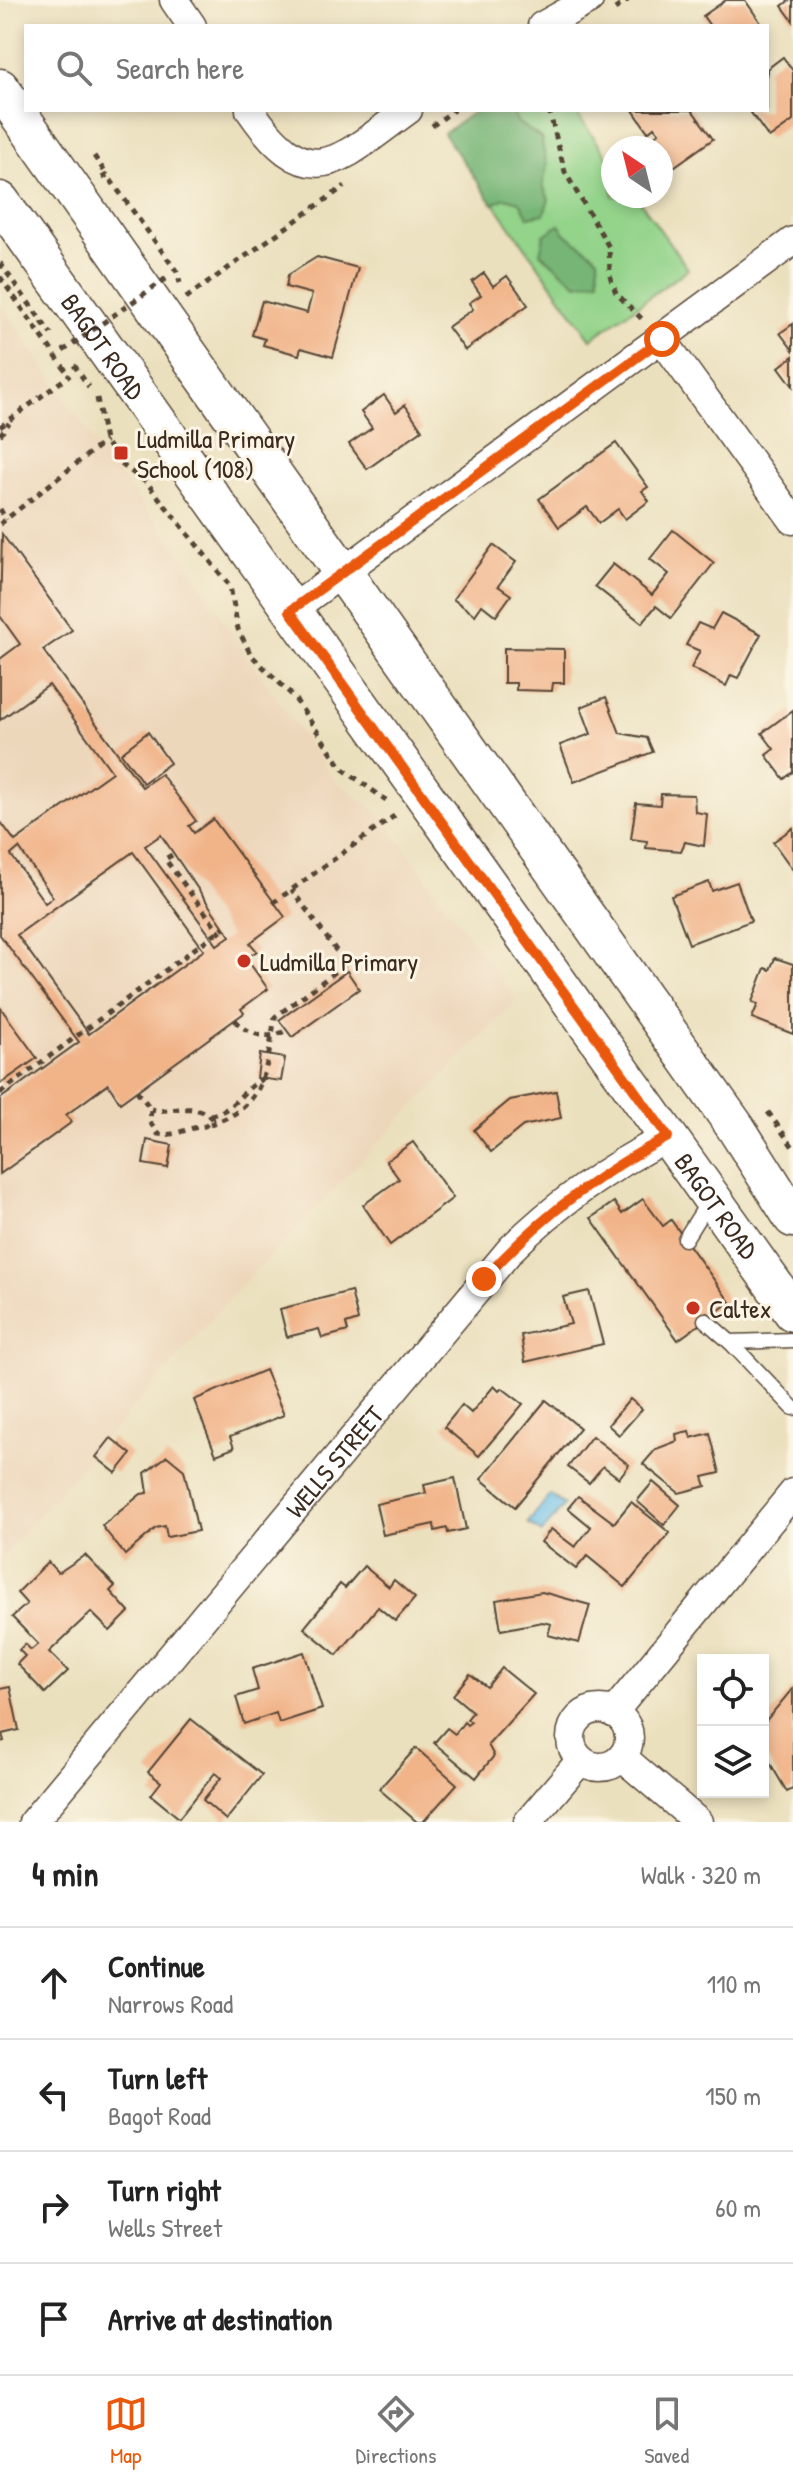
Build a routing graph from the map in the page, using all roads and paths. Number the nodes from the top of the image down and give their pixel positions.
1 (174, 0) edge
2 (589, 0) edge
3 (191, 24) edge
4 (546, 24) edge
5 (0, 88) edge
6 (252, 112) edge
7 (446, 112) edge
8 (550, 112) edge
9 (418, 119) edge
10 (94, 156) dead end
11 (107, 175) dead end
12 (352, 182) dead end
13 (0, 201) edge
14 (793, 241) edge
15 (4, 256) dead end
16 (0, 263) edge
17 (0, 277) edge
18 (168, 277) dead end
19 (185, 298) dead end
20 (662, 339) junction
21 (77, 370) junction
22 (69, 375) junction
23 (13, 417) junction
24 (0, 427) edge
25 (0, 435) edge
26 (105, 441) junction
27 (0, 509) edge
28 (6, 520) junction
29 (793, 520) edge
30 (0, 524) edge
31 (344, 572) junction
32 (290, 611) junction
33 (398, 813) junction
34 (407, 826) dead end
35 (172, 855) dead end
36 (292, 890) junction
37 (273, 903) dead end
38 (222, 929) junction
39 (225, 939) dead end
40 (235, 1020) dead end
41 (286, 1030) dead end
42 (271, 1036) junction
43 (264, 1079) junction
44 (137, 1091) dead end
45 (0, 1093) edge
46 (151, 1109) junction
47 (209, 1115) junction
48 (751, 1119) junction
49 (210, 1124) junction
50 (163, 1135) junction
51 (668, 1137) junction
52 (161, 1143) dead end
53 (793, 1147) edge
54 (793, 1188) edge
55 (711, 1198) junction
56 (793, 1218) edge
57 (685, 1239) dead end
58 (793, 1312) edge
59 (705, 1320) dead end
60 (793, 1340) edge
61 (730, 1342) junction
62 (793, 1408) edge
63 (793, 1493) edge
64 (613, 1713) junction
65 (622, 1757) junction
66 (581, 1760) junction
67 (33, 1822) edge
68 (528, 1822) edge
69 (698, 1822) edge

1 - 3 street
2 - 4 street
5 - 31 main road, BAGOT ROAD
6 - 9 street
7 - 9 path
8 - 20 path
10 - 11 path
12 - 19 path
13 - 32 main road, BAGOT ROAD
14 - 20 street
15 - 21 path
16 - 18 path, bridge
17 - 22 path
20 - 29 street
20 - 31 street
21 - 22 path
21 - 26 path
22 - 23 path
23 - 24 path
23 - 25 path
26 - 28 path
26 - 33 path
27 - 28 path
28 - 30 path
31 - 32 street
31 - 48 main road, BAGOT ROAD
32 - 51 main road, BAGOT ROAD
33 - 34 path
33 - 36 path
35 - 38 path
36 - 37 path
36 - 42 path
38 - 39 path
38 - 45 path
40 - 42 path
41 - 42 path
42 - 43 path
43 - 47 path
43 - 49 path
44 - 46 path
46 - 47 path
46 - 50 path
47 - 49 path
48 - 53 path
48 - 54 main road, BAGOT ROAD
48 - 56 main road, BAGOT ROAD
49 - 50 path
50 - 52 path
51 - 55 main road, BAGOT ROAD
51 - 67 street, WELLS STREET
55 - 57 lane
55 - 58 main road, BAGOT ROAD
59 - 61 lane
60 - 61 lane
61 - 62 lane
63 - 64 street
64 - 65 street
64 - 66 street
65 - 66 street
65 - 69 street
66 - 68 street

